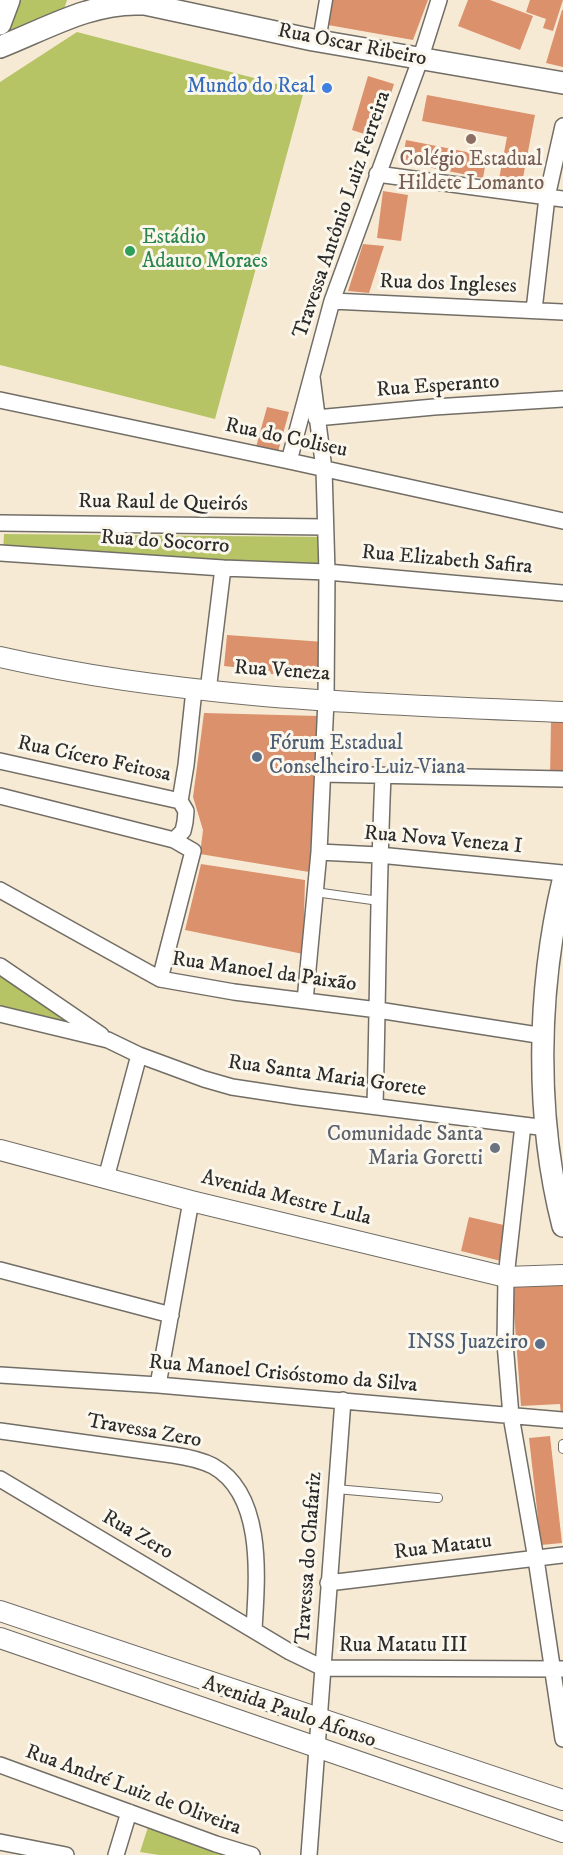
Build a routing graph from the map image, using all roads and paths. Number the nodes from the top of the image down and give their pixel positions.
1 (9, 0) edge
2 (83, 0) edge
3 (326, 0) edge
4 (439, 0) edge
5 (134, 2) edge
6 (70, 19) junction
7 (0, 24) edge
8 (319, 41) junction
9 (0, 47) edge
10 (420, 60) junction
11 (563, 83) edge
12 (563, 126) edge
13 (377, 174) junction
14 (555, 198) edge
15 (332, 301) junction
16 (534, 310) junction
17 (563, 312) edge
18 (312, 377) junction
19 (2, 398) edge
20 (563, 399) edge
21 (316, 418) junction
22 (289, 461) junction
23 (324, 469) junction
24 (563, 521) edge
25 (0, 523) edge
26 (325, 527) junction
27 (0, 553) edge
28 (223, 568) junction
29 (327, 572) junction
30 (563, 593) edge
31 (0, 657) edge
32 (201, 690) junction
33 (326, 700) junction
34 (563, 712) edge
35 (0, 761) edge
36 (322, 774) junction
37 (383, 776) junction
38 (563, 779) edge
39 (0, 796) edge
40 (180, 801) junction
41 (174, 840) junction
42 (319, 852) junction
43 (379, 855) junction
44 (563, 873) edge
45 (563, 881) edge
46 (0, 890) edge
47 (315, 892) junction
48 (379, 902) junction
49 (0, 966) edge
50 (160, 979) junction
51 (306, 1001) junction
52 (378, 1010) junction
53 (0, 1014) edge
54 (544, 1036) junction
55 (108, 1040) junction
56 (139, 1054) junction
57 (554, 1093) edge
58 (375, 1105) junction
59 (523, 1125) junction
60 (547, 1128) junction
61 (0, 1150) edge
62 (106, 1178) junction
63 (191, 1202) junction
64 (563, 1226) edge
65 (0, 1270) edge
66 (563, 1275) edge
67 (506, 1277) junction
68 (171, 1315) junction
69 (0, 1376) edge
70 (158, 1385) junction
71 (343, 1400) junction
72 (511, 1416) junction
73 (563, 1420) edge
74 (0, 1431) edge
75 (563, 1444) edge
76 (563, 1449) edge
77 (4, 1483) edge
78 (336, 1489) junction
79 (438, 1498) dead end
80 (563, 1555) edge
81 (536, 1559) junction
82 (328, 1583) junction
83 (0, 1611) edge
84 (254, 1629) junction
85 (0, 1638) edge
86 (323, 1668) junction
87 (558, 1669) edge
88 (319, 1718) junction
89 (563, 1738) edge
90 (317, 1748) junction
91 (0, 1765) edge
92 (563, 1800) edge
93 (129, 1812) junction
94 (563, 1832) edge
95 (0, 1842) edge
96 (66, 1855) edge
97 (116, 1855) edge
98 (252, 1855) edge
99 (309, 1855) edge

1 - 7 main road
2 - 6 main road
3 - 8 street
4 - 10 street, Travessa Antônio Luiz Ferreira
5 - 6 main road, Rua Oscar Ribeiro
5 - 8 main road, Rua Oscar Ribeiro
6 - 9 main road, Rua Oscar Ribeiro
8 - 10 main road, Rua Oscar Ribeiro
10 - 11 main road, Rua Oscar Ribeiro
10 - 13 street, Travessa Antônio Luiz Ferreira
12 - 14 street
13 - 14 street
13 - 15 street, Travessa Antônio Luiz Ferreira
14 - 16 street
15 - 16 street, Rua dos Ingleses
15 - 18 street, Travessa Antônio Luiz Ferreira
16 - 17 street, Rua dos Ingleses
18 - 21 street, Travessa Antônio Luiz Ferreira
18 - 22 street, Travessa Antônio Luiz Ferreira
19 - 22 street, Rua do Coliseu
20 - 21 street, Rua Esperanto
21 - 23 street, Travessa Antônio Luiz Ferreira
22 - 23 street, Rua do Coliseu
23 - 24 street, Rua do Coliseu
23 - 26 street, Travessa Antônio Luiz Ferreira
25 - 26 street, Rua Raul de Queirós
26 - 29 street, Travessa Antônio Luiz Ferreira
27 - 28 street, Rua do Socorro
28 - 29 street, Rua do Socorro
28 - 32 street
29 - 30 street, Rua Elizabeth Safira
29 - 33 street, Travessa Antônio Luiz Ferreira
31 - 32 street, Rua Veneza
32 - 33 street, Rua Veneza
32 - 40 street
33 - 34 street, Rua Veneza
33 - 36 street, Travessa Antônio Luiz Ferreira
35 - 40 street, Rua Cícero Feitosa
36 - 37 street
36 - 42 street, Travessa Antônio Luiz Ferreira
37 - 38 street
37 - 43 street
39 - 41 street
40 - 41 street
41 - 50 street
42 - 43 street, Rua Nova Veneza I
42 - 47 street, Travessa Antônio Luiz Ferreira
43 - 44 street, Rua Nova Veneza I
43 - 48 street
45 - 54 main road
46 - 50 street, Rua Manoel da Paixão
47 - 48 lane
47 - 51 street, Travessa Antônio Luiz Ferreira
48 - 52 street
49 - 55 street, Rua Santa Maria Gorete
50 - 51 street, Rua Manoel da Paixão
51 - 52 street, Rua Manoel da Paixão
52 - 54 street, Rua Manoel da Paixão
52 - 58 street
53 - 55 street, Rua Santa Maria Gorete
54 - 57 main road
55 - 56 street, Rua Santa Maria Gorete
56 - 58 street, Rua Santa Maria Gorete
56 - 62 street
57 - 60 main road
58 - 59 street, Rua Santa Maria Gorete
59 - 60 street, Rua Santa Maria Gorete
59 - 67 street
60 - 64 main road
61 - 62 street, Avenida Mestre Lula
62 - 63 street, Avenida Mestre Lula
63 - 67 street, Avenida Mestre Lula
63 - 68 street
65 - 68 street
66 - 67 street, Avenida Mestre Lula
67 - 72 street
68 - 70 street
69 - 70 street, Rua Manoel Crisóstomo da Silva
70 - 71 street, Rua Manoel Crisóstomo da Silva
71 - 72 street, Rua Manoel Crisóstomo da Silva
71 - 78 street, Travessa do Chafariz
72 - 73 street, Rua Manoel Crisóstomo da Silva
72 - 81 street
74 - 84 street, Travessa Zero
75 - 76 lane
77 - 84 street, Rua Zero
78 - 79 lane
78 - 82 street, Travessa do Chafariz
80 - 81 street, Rua Matatu
81 - 82 street, Rua Matatu
81 - 87 street
82 - 86 street, Travessa do Chafariz
83 - 88 street, Avenida Paulo Afonso
84 - 86 street, Rua Matatu III
85 - 90 street, Avenida Paulo Afonso
86 - 87 street, Rua Matatu III
86 - 88 street, Travessa do Chafariz
87 - 89 street
88 - 90 street, Travessa do Chafariz
88 - 92 street, Avenida Paulo Afonso
90 - 94 street, Avenida Paulo Afonso
90 - 99 street
91 - 93 street, Rua André Luiz de Oliveira
93 - 97 street
93 - 98 street, Rua André Luiz de Oliveira
95 - 96 street

